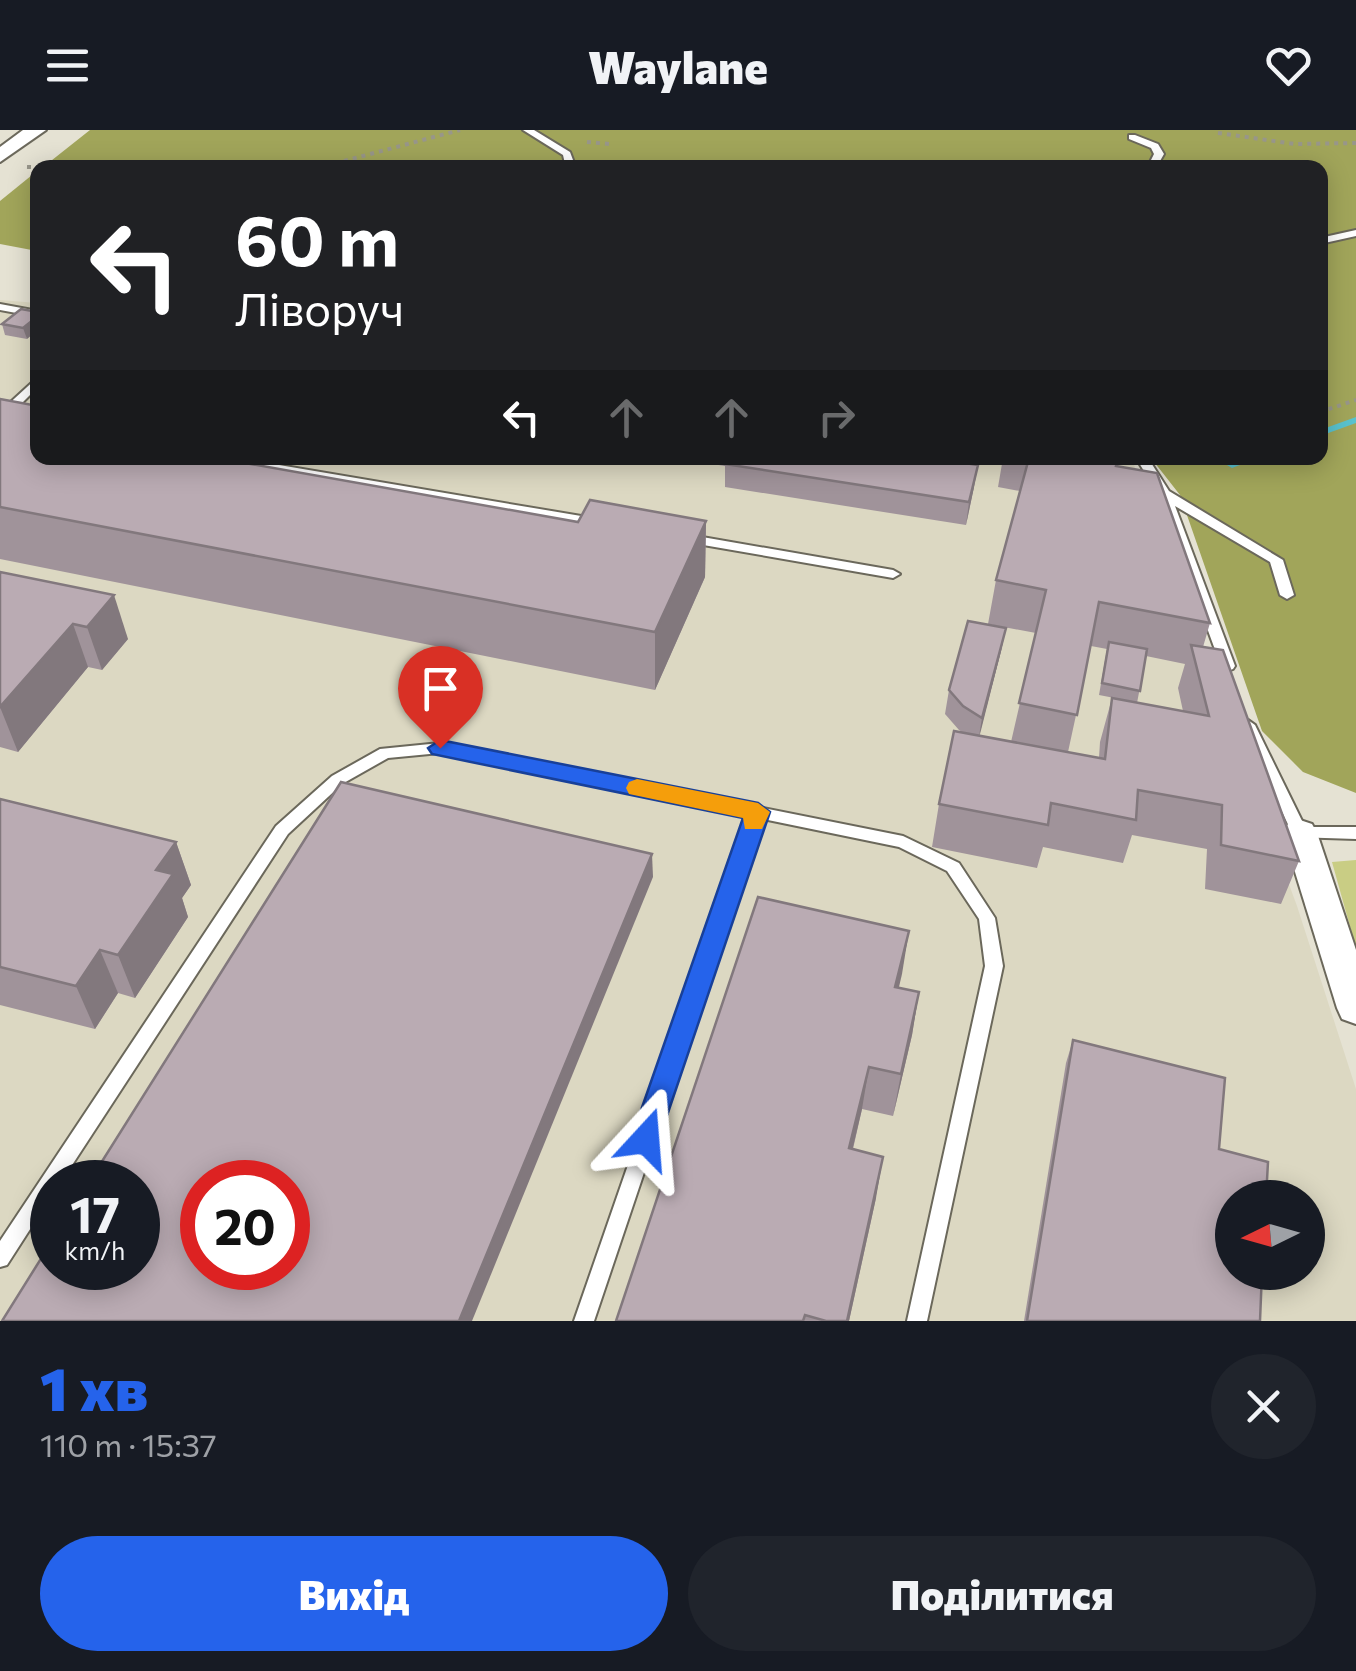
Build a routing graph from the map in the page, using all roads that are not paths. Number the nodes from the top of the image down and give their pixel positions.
1 (36, 130) edge
2 (528, 130) edge
3 (1132, 137) dead end
4 (0, 156) edge
5 (569, 160) edge
6 (1156, 160) edge
7 (1356, 232) edge
8 (1328, 239) edge
9 (0, 308) edge
10 (30, 313) edge
11 (30, 388) edge
12 (30, 424) edge
13 (258, 465) edge
14 (1146, 465) edge
15 (1164, 494) junction
16 (623, 528) edge
17 (662, 534) edge
18 (893, 574) dead end
19 (1287, 595) dead end
20 (1236, 689) edge
21 (1242, 708) edge
22 (758, 812) junction
23 (1300, 833) junction
24 (1356, 833) edge
25 (1356, 1008) edge
26 (0, 1258) edge
27 (584, 1321) edge
28 (918, 1321) edge

1 - 4 street
2 - 5 lane
3 - 6 lane
7 - 8 lane
9 - 10 lane
11 - 12 lane
13 - 16 lane
14 - 15 lane
15 - 19 lane
15 - 20 lane
17 - 18 lane
21 - 23 lane
22 - 26 lane
22 - 27 lane
22 - 28 lane
23 - 24 lane
23 - 25 street

